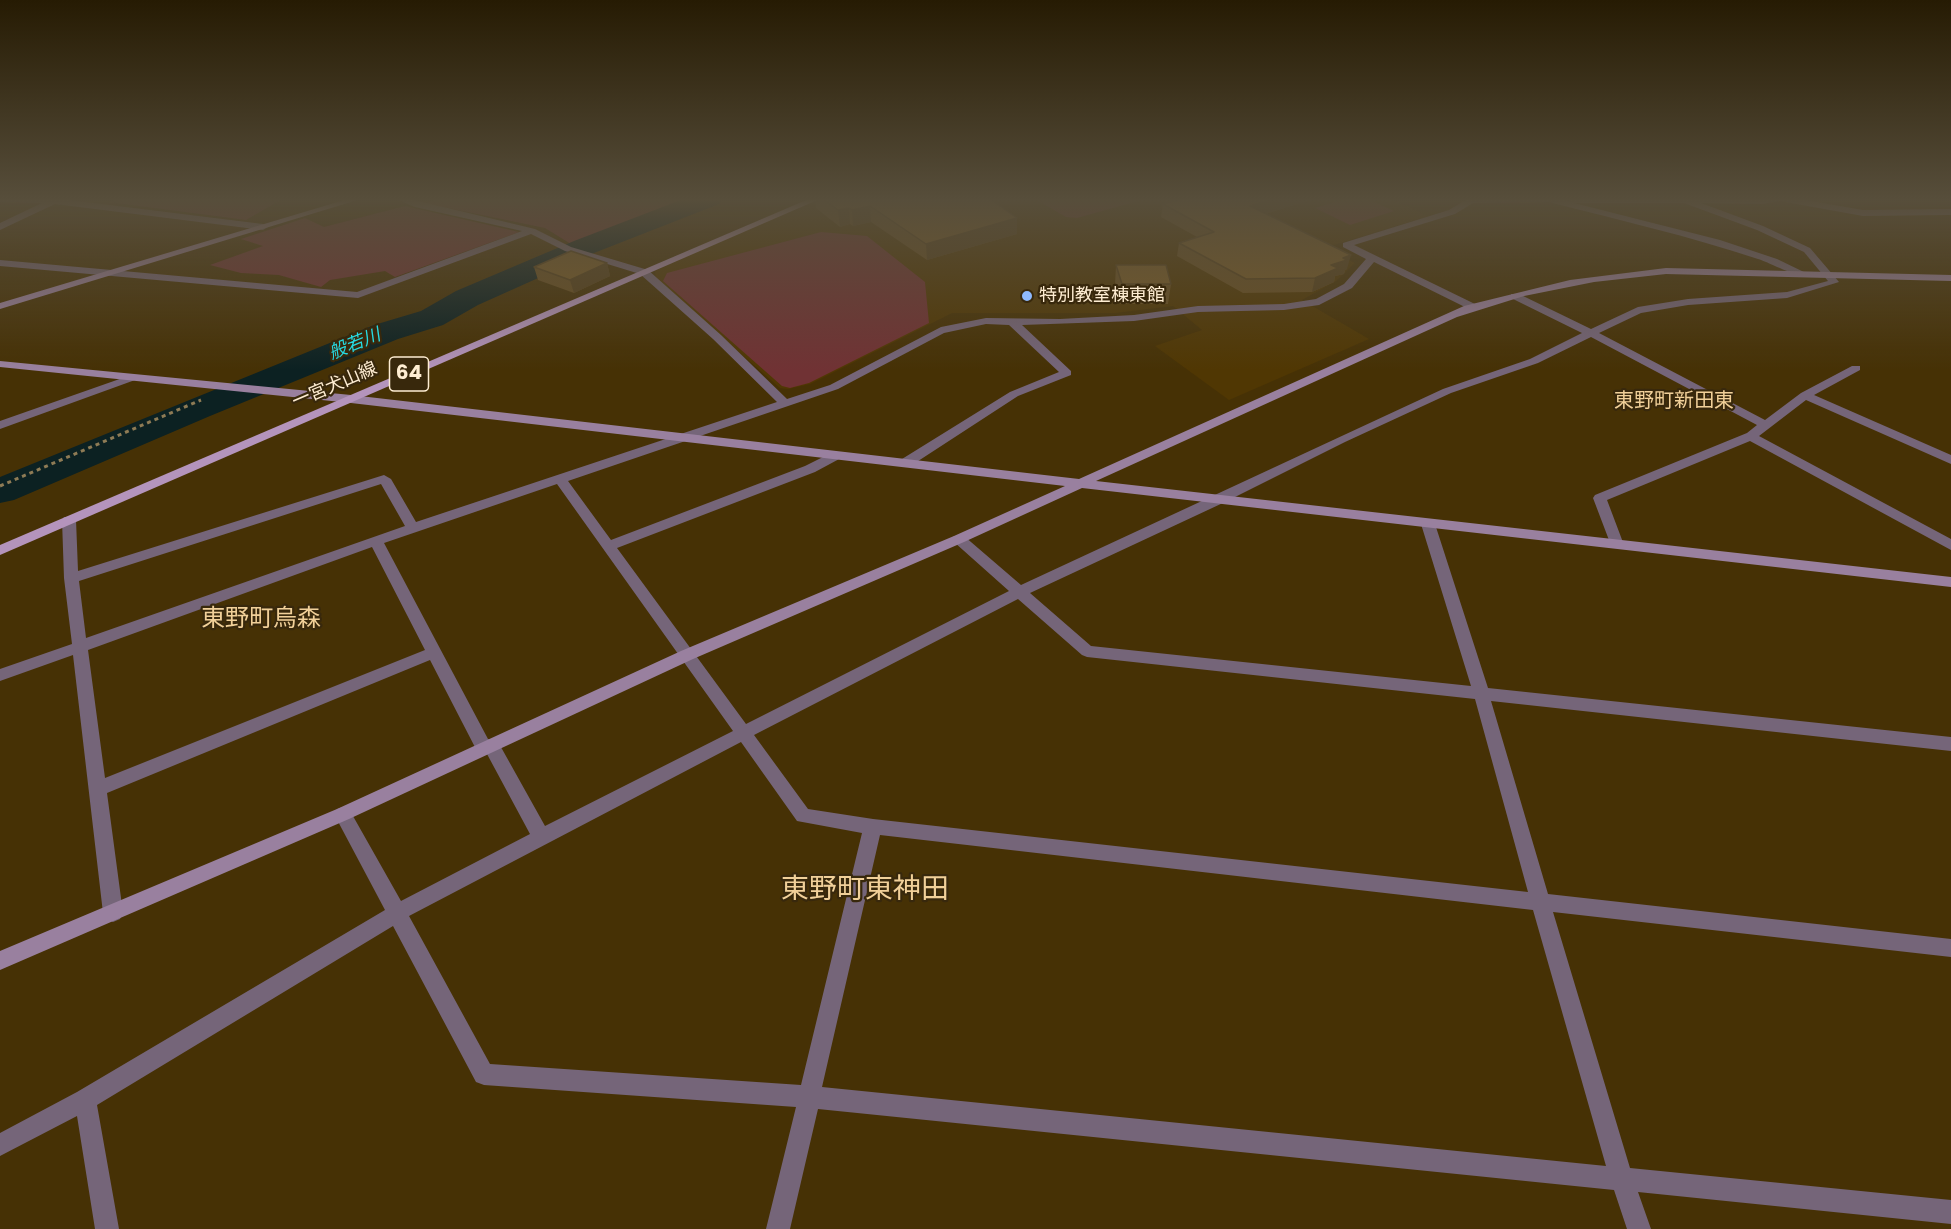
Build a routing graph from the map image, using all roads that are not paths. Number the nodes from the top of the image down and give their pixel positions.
1 (167, 255) edge
2 (466, 255) edge
3 (588, 255) edge
4 (683, 255) edge
5 (1369, 255) edge
6 (1757, 255) edge
7 (1813, 255) edge
8 (1373, 257) junction
9 (0, 263) edge
10 (644, 272) junction
11 (107, 273) junction
12 (1803, 274) junction
13 (1830, 275) junction
14 (1951, 278) edge
15 (1515, 296) junction
16 (0, 306) edge
17 (1473, 307) junction
18 (1013, 322) junction
19 (1591, 333) junction
20 (0, 364) edge
21 (1856, 368) dead end
22 (131, 378) junction
23 (1805, 395) junction
24 (351, 399) junction
25 (785, 404) junction
26 (0, 425) edge
27 (1766, 425) junction
28 (1751, 436) junction
29 (680, 437) junction
30 (837, 455) junction
31 (1951, 460) edge
32 (907, 462) junction
33 (559, 478) junction
34 (1081, 482) junction
35 (1220, 499) junction
36 (69, 520) junction
37 (1428, 524) junction
38 (413, 528) junction
39 (959, 539) junction
40 (376, 541) junction
41 (1951, 544) edge
42 (1617, 545) junction
43 (608, 546) junction
44 (0, 550) edge
45 (71, 578) junction
46 (1951, 582) edge
47 (1019, 592) junction
48 (80, 646) junction
49 (433, 653) junction
50 (687, 655) junction
51 (0, 675) edge
52 (1481, 694) junction
53 (743, 732) junction
54 (1951, 744) edge
55 (487, 746) junction
56 (97, 789) junction
57 (343, 814) junction
58 (873, 827) junction
59 (541, 837) junction
60 (1539, 902) junction
61 (113, 913) junction
62 (397, 913) junction
63 (1951, 948) edge
64 (0, 961) edge
65 (809, 1097) junction
66 (85, 1100) junction
67 (0, 1145) edge
68 (1621, 1178) junction
69 (1951, 1212) edge
70 (107, 1229) edge
71 (778, 1229) edge
72 (1639, 1229) edge

1 - 11 street
2 - 11 street
3 - 10 street
4 - 10 main road, 一宮犬山線 / 64
5 - 8 street
6 - 12 street
7 - 13 street
8 - 17 street
8 - 18 street
9 - 11 street
10 - 24 main road, 一宮犬山線 / 64
10 - 25 street
11 - 16 street
12 - 13 street
12 - 15 street
13 - 14 street
13 - 19 street
15 - 17 street
15 - 19 street
17 - 34 street
18 - 25 street
18 - 32 street
19 - 27 street
19 - 35 street
20 - 22 street
21 - 23 street
22 - 24 street
22 - 26 street
23 - 27 street
23 - 31 street
24 - 29 street
24 - 36 main road, 一宮犬山線 / 64
25 - 29 street
27 - 28 street
28 - 41 street
28 - 42 street
29 - 30 street
29 - 33 street
30 - 32 street
30 - 43 street
32 - 34 street
33 - 38 street
33 - 43 street
34 - 35 street
34 - 39 street
35 - 37 street
35 - 47 street
36 - 44 main road, 一宮犬山線 / 64
36 - 45 street
37 - 42 street
37 - 52 street
38 - 40 street
38 - 45 street
39 - 47 street
39 - 50 street
40 - 48 street
40 - 49 street
42 - 46 street
43 - 50 street
45 - 48 street
47 - 52 street
47 - 53 street
48 - 51 street
48 - 56 street
49 - 55 street
49 - 56 street
50 - 53 street
50 - 55 street
52 - 54 street
52 - 60 street
53 - 58 street
53 - 59 street
55 - 57 street
55 - 59 street
56 - 61 street
57 - 61 street
57 - 62 street
58 - 60 street
58 - 65 street
59 - 62 street
60 - 63 street
60 - 68 street
61 - 64 street
62 - 65 street
62 - 66 street
65 - 68 street
65 - 71 street
66 - 67 street
66 - 70 street
68 - 69 street
68 - 72 street

